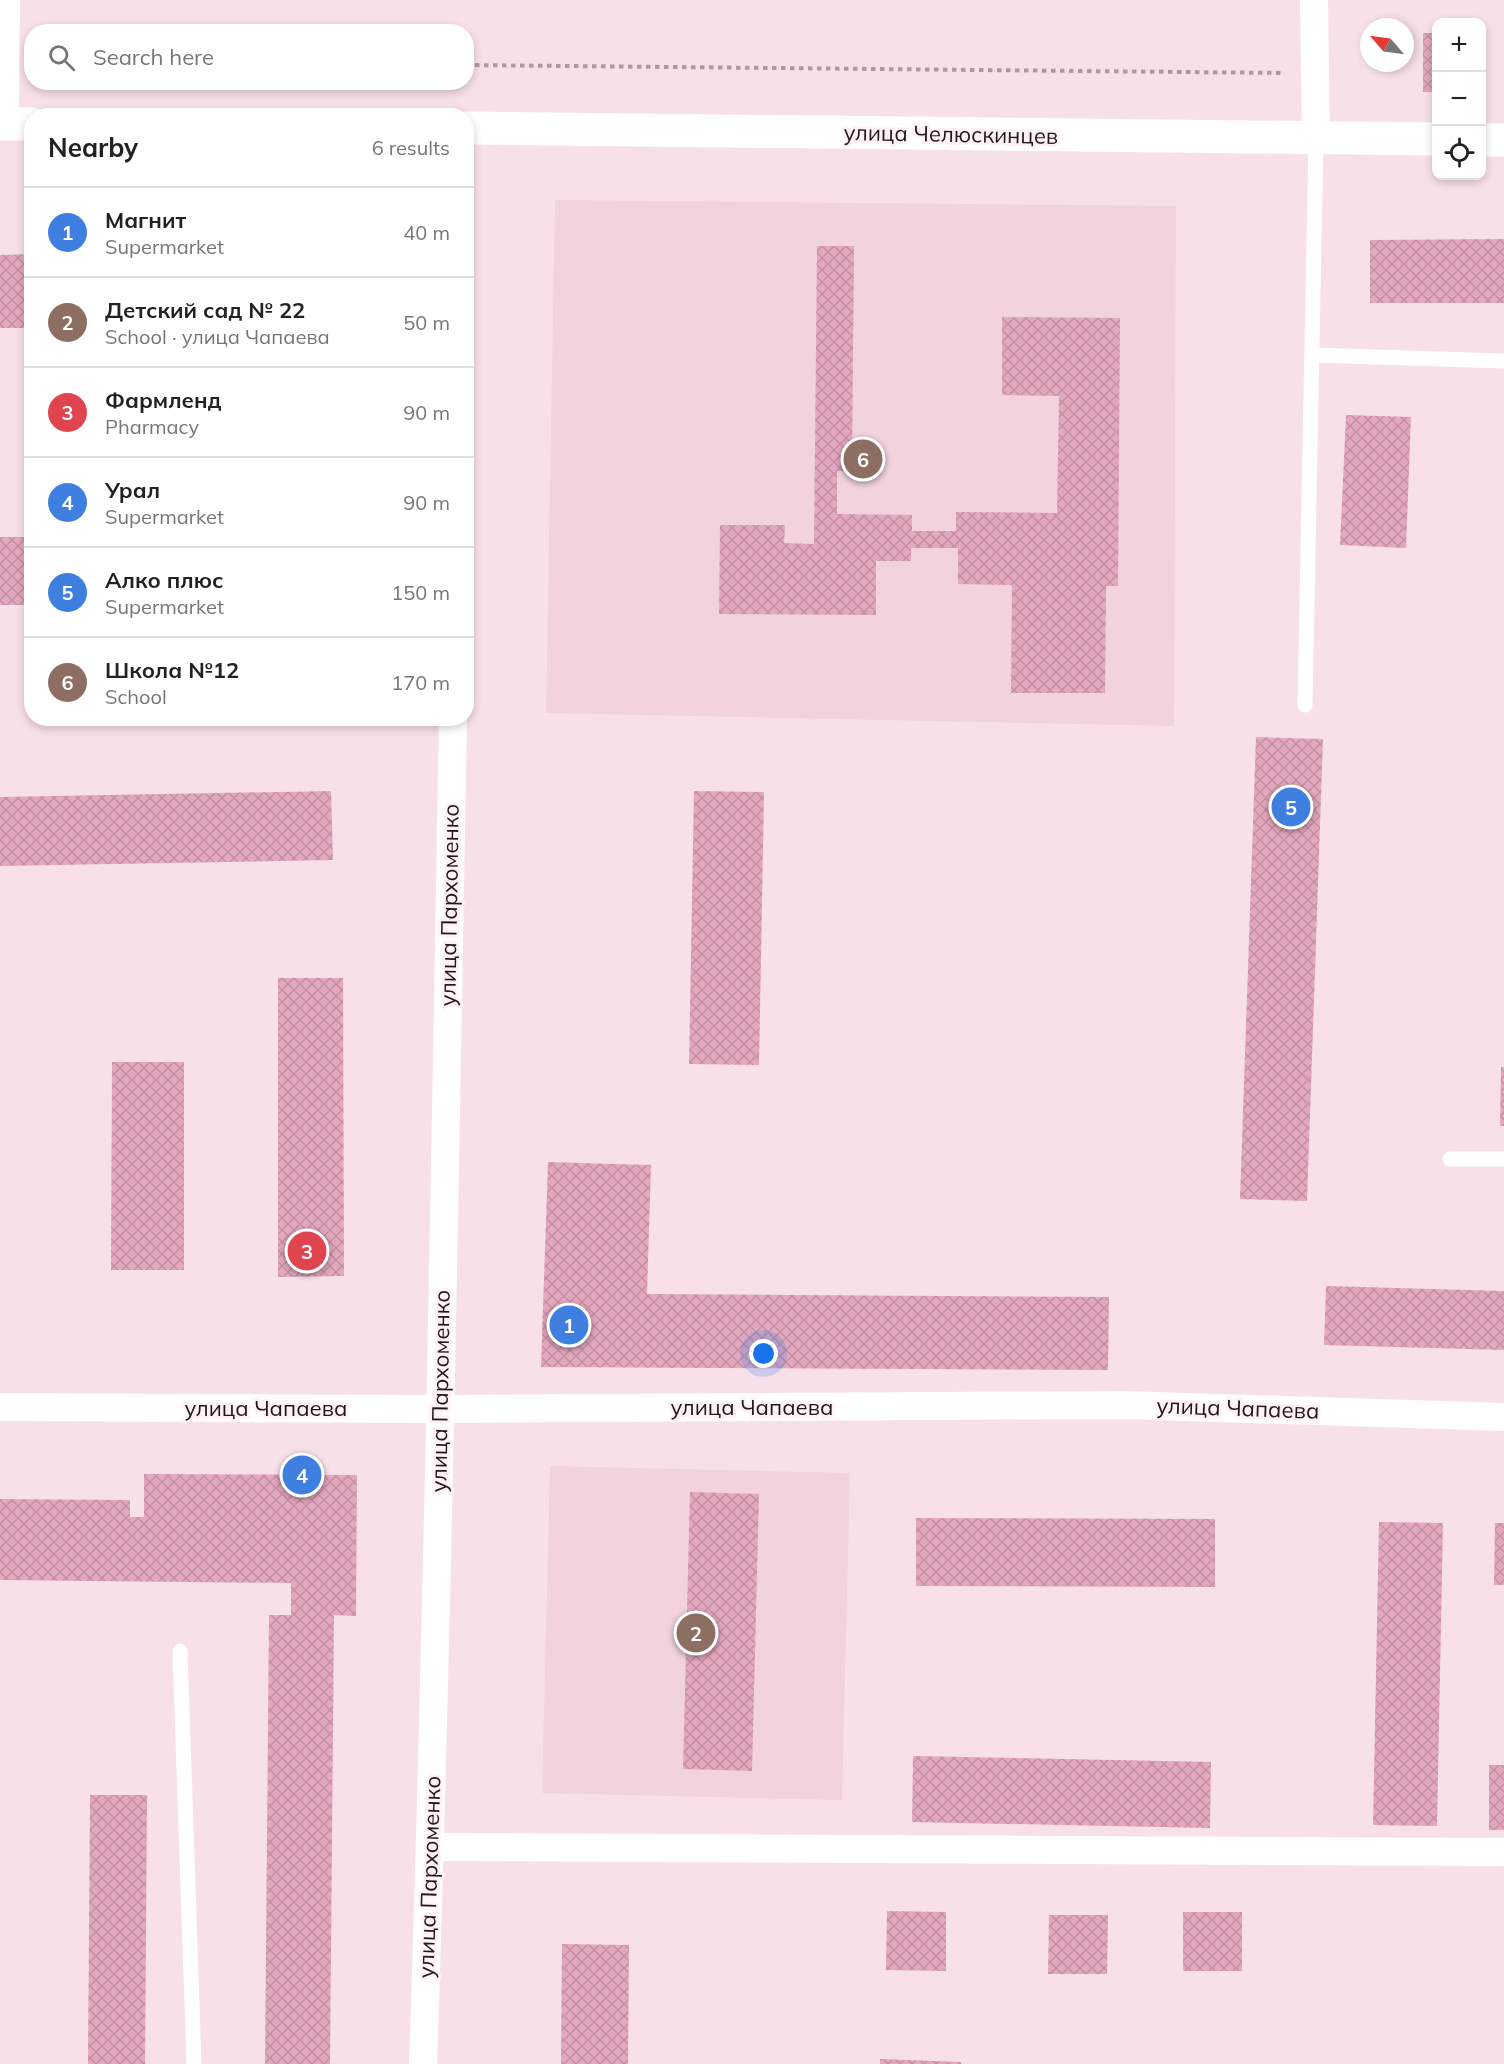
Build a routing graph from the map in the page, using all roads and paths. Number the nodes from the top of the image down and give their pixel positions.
1 (6, 0) edge
2 (1314, 0) edge
3 (474, 65) edge
4 (1316, 73) junction
5 (12, 124) edge
6 (474, 128) edge
7 (1316, 138) junction
8 (1432, 140) edge
9 (1486, 140) edge
10 (1504, 141) edge
11 (1312, 355) junction
12 (1504, 361) edge
13 (1305, 705) dead end
14 (453, 726) edge
15 (1450, 1158) dead end
16 (1504, 1159) edge
17 (0, 1407) edge
18 (440, 1409) junction
19 (1504, 1417) edge
20 (180, 1651) dead end
21 (430, 1847) junction
22 (1504, 1852) edge
23 (194, 2064) edge
24 (423, 2064) edge

1 - 5 street
2 - 4 street
3 - 4 path
4 - 7 street
6 - 7 street, улица Челюскинцев
7 - 8 street, улица Челюскинцев
7 - 11 lane
9 - 10 street
11 - 12 lane
11 - 13 lane
14 - 18 street, улица Пархоменко
15 - 16 lane
17 - 18 street, улица Чапаева
18 - 19 street, улица Чапаева
18 - 21 street, улица Пархоменко
20 - 23 lane
21 - 22 street
21 - 24 street, улица Пархоменко

